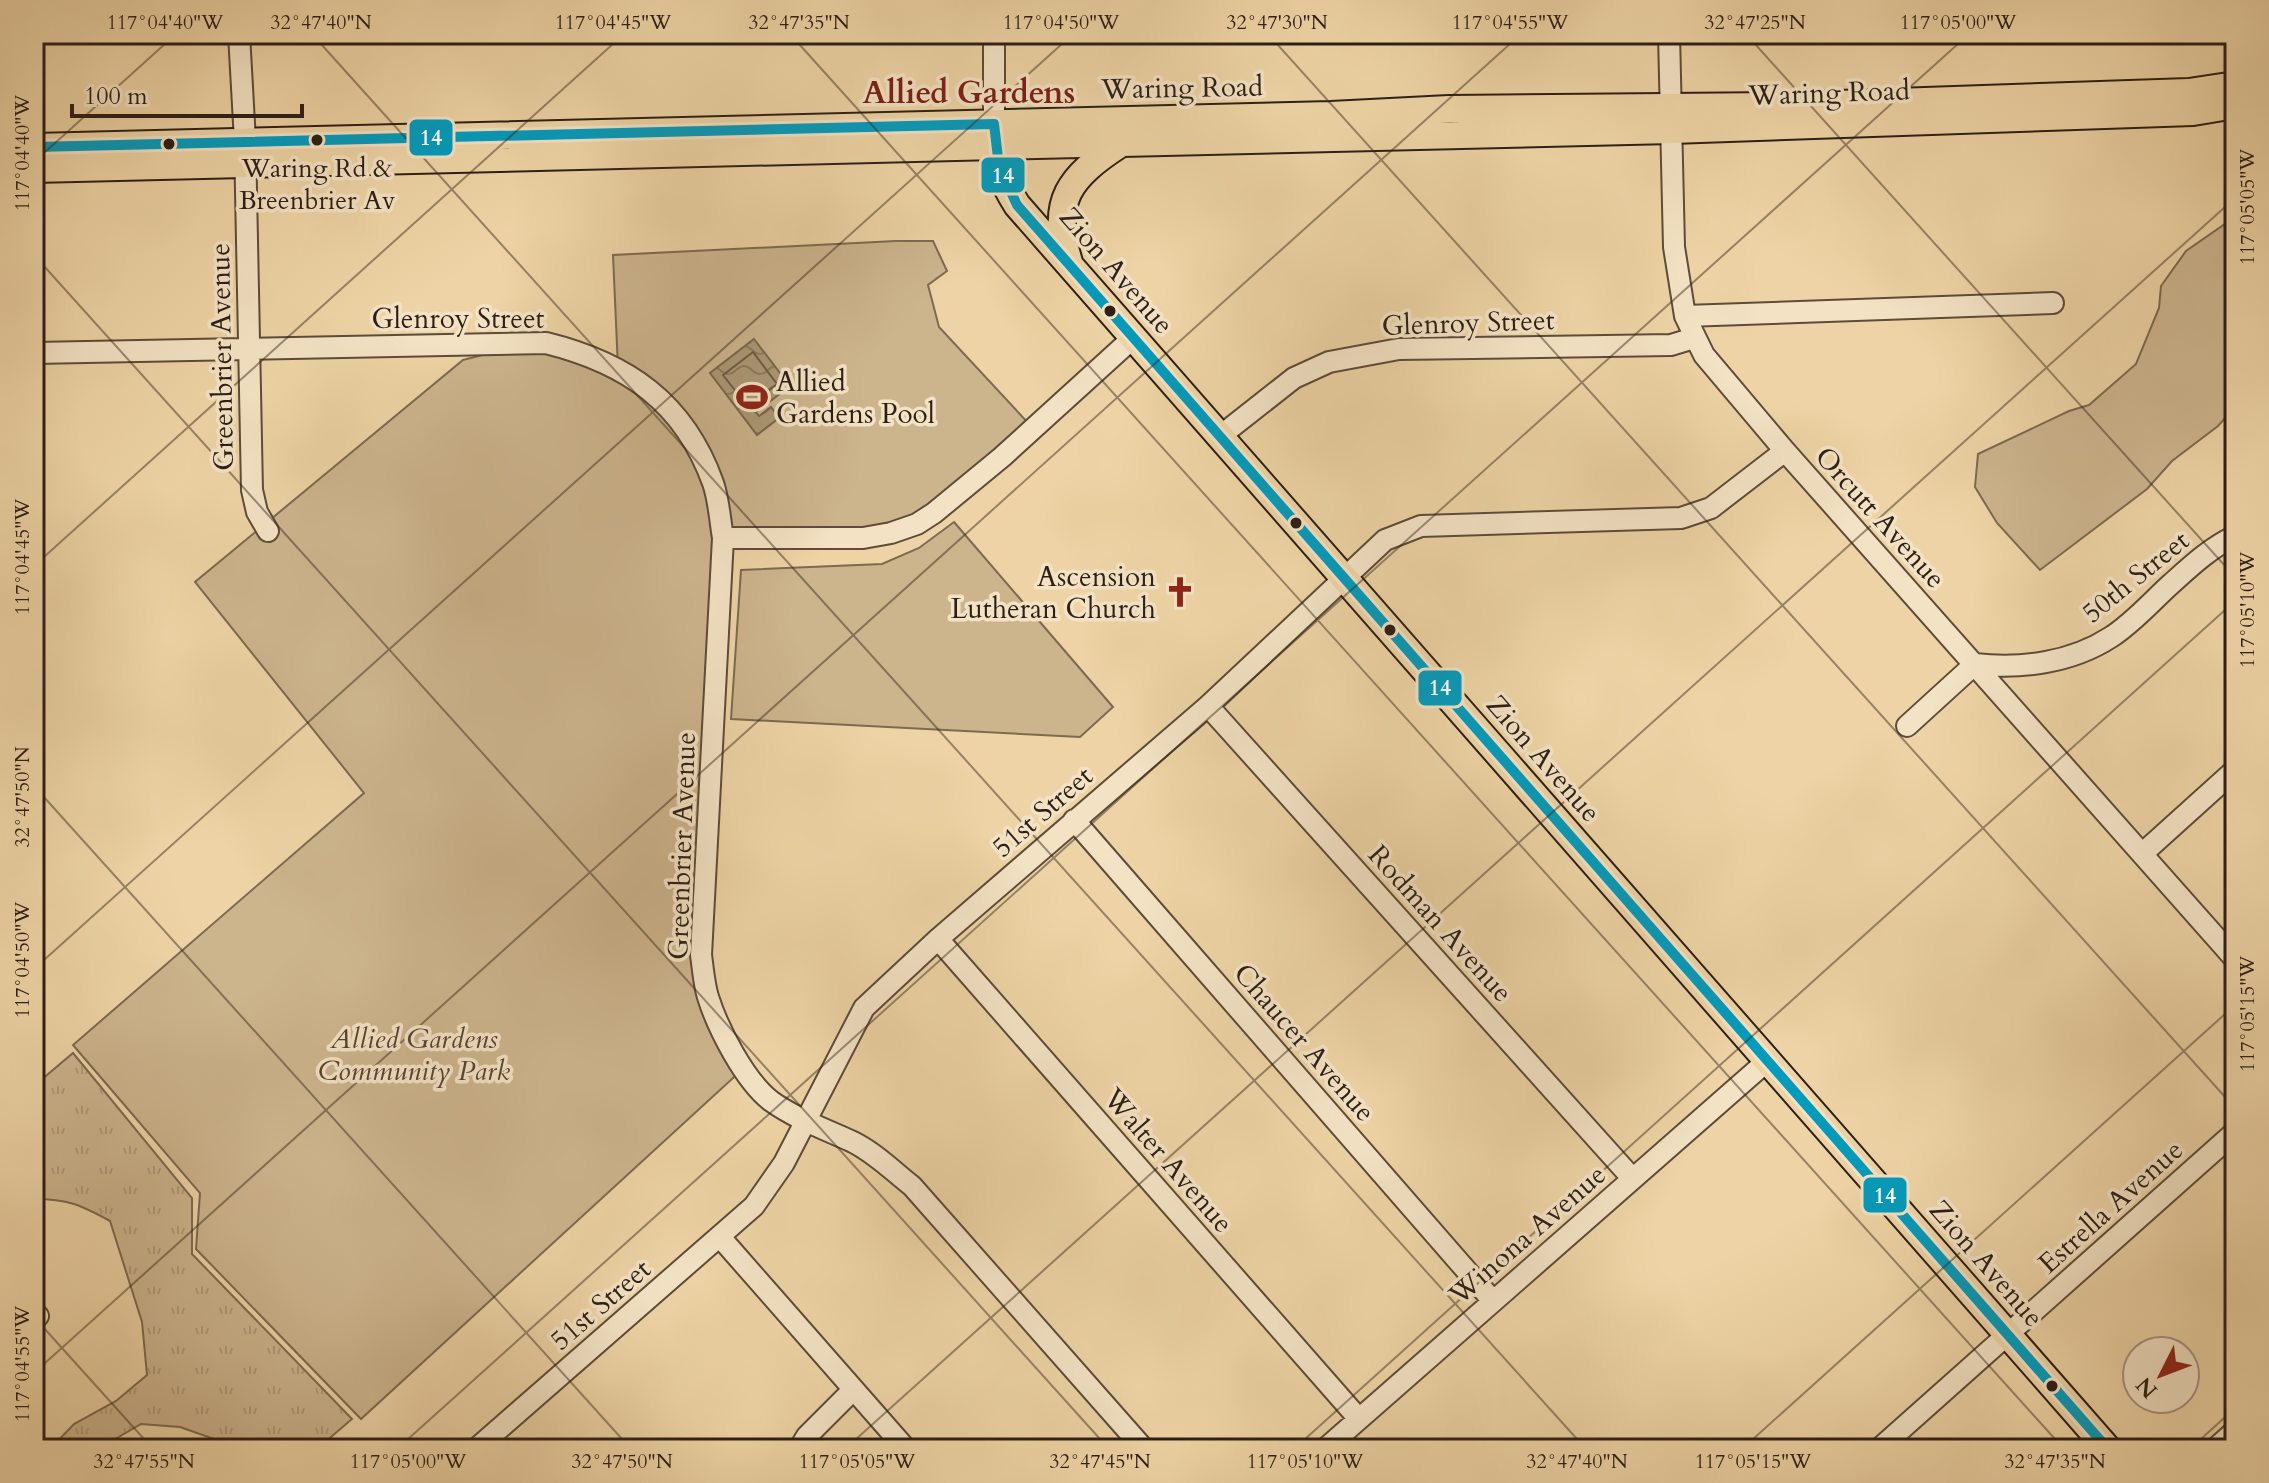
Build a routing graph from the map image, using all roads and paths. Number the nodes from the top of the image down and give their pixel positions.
1 (239, 34) edge
2 (994, 34) edge
3 (1669, 34) edge
4 (2235, 85) edge
5 (2235, 105) edge
6 (1671, 118) junction
7 (994, 135) junction
8 (1120, 144) junction
9 (34, 147) edge
10 (245, 152) junction
11 (34, 169) edge
12 (1070, 264) junction
13 (2053, 303) dead end
14 (1685, 316) junction
15 (1134, 337) junction
16 (1694, 338) junction
17 (249, 349) junction
18 (34, 353) edge
19 (1219, 437) junction
20 (1785, 451) junction
21 (268, 531) dead end
22 (2235, 536) edge
23 (723, 538) junction
24 (1344, 578) junction
25 (1975, 664) junction
26 (1208, 706) junction
27 (1907, 726) dead end
28 (2235, 770) edge
29 (1074, 820) junction
30 (2143, 853) junction
31 (938, 939) junction
32 (2235, 959) edge
33 (1766, 1062) junction
34 (804, 1121) junction
35 (2235, 1132) edge
36 (1632, 1178) junction
37 (720, 1237) junction
38 (1493, 1301) junction
39 (2008, 1336) junction
40 (853, 1390) junction
41 (1359, 1419) junction
42 (2235, 1431) edge
43 (476, 1449) edge
44 (799, 1449) edge
45 (906, 1449) edge
46 (1144, 1449) edge
47 (1325, 1449) edge
48 (1879, 1449) edge
49 (2108, 1449) edge
50 (2215, 1449) edge

1 - 10 street, Greenbrier Avenue
2 - 7 street, Zion Avenue
3 - 6 street, Orcutt Avenue
4 - 6 main road, Waring Road
5 - 6 main road, Waring Road
6 - 7 main road, Waring Road
6 - 8 main road, Waring Road
6 - 14 street, Orcutt Avenue
7 - 8 main road, Waring Road
7 - 10 main road, Waring Road
7 - 12 main road, Zion Avenue
8 - 12 main road
9 - 10 main road, Waring Road
10 - 11 main road, Waring Road
10 - 17 street, Greenbrier Avenue
12 - 15 main road, Zion Avenue
13 - 14 street
14 - 16 street, Orcutt Avenue
15 - 19 main road, Zion Avenue
15 - 23 street
16 - 19 street, Glenroy Street
16 - 20 street, Orcutt Avenue
17 - 18 street, Glenroy Street
17 - 21 street, Greenbrier Avenue
17 - 23 street, Glenroy Street
19 - 24 main road, Zion Avenue
20 - 24 street, 51st Street
20 - 25 street, Orcutt Avenue
22 - 25 street, 50th Street
23 - 34 street, Greenbrier Avenue
24 - 26 street, 51st Street
24 - 33 main road, Zion Avenue
25 - 27 street
25 - 30 street, Orcutt Avenue
26 - 29 street, 51st Street
26 - 36 street, Rodman Avenue
28 - 30 street
29 - 31 street, 51st Street
29 - 38 street, Chaucer Avenue
30 - 32 street, Orcutt Avenue
31 - 34 street, 51st Street
31 - 41 street, Walter Avenue
33 - 36 street, Winona Avenue
33 - 39 main road, Zion Avenue
34 - 37 street, 51st Street
34 - 46 street, Greenbrier Avenue
35 - 39 street, Estrella Avenue
36 - 38 street, Winona Avenue
37 - 40 street
37 - 43 street, 51st Street
38 - 41 street, Winona Avenue
39 - 48 street, Estrella Avenue
39 - 49 main road, Zion Avenue
40 - 44 street
40 - 45 street
41 - 47 street, Winona Avenue
42 - 50 street

